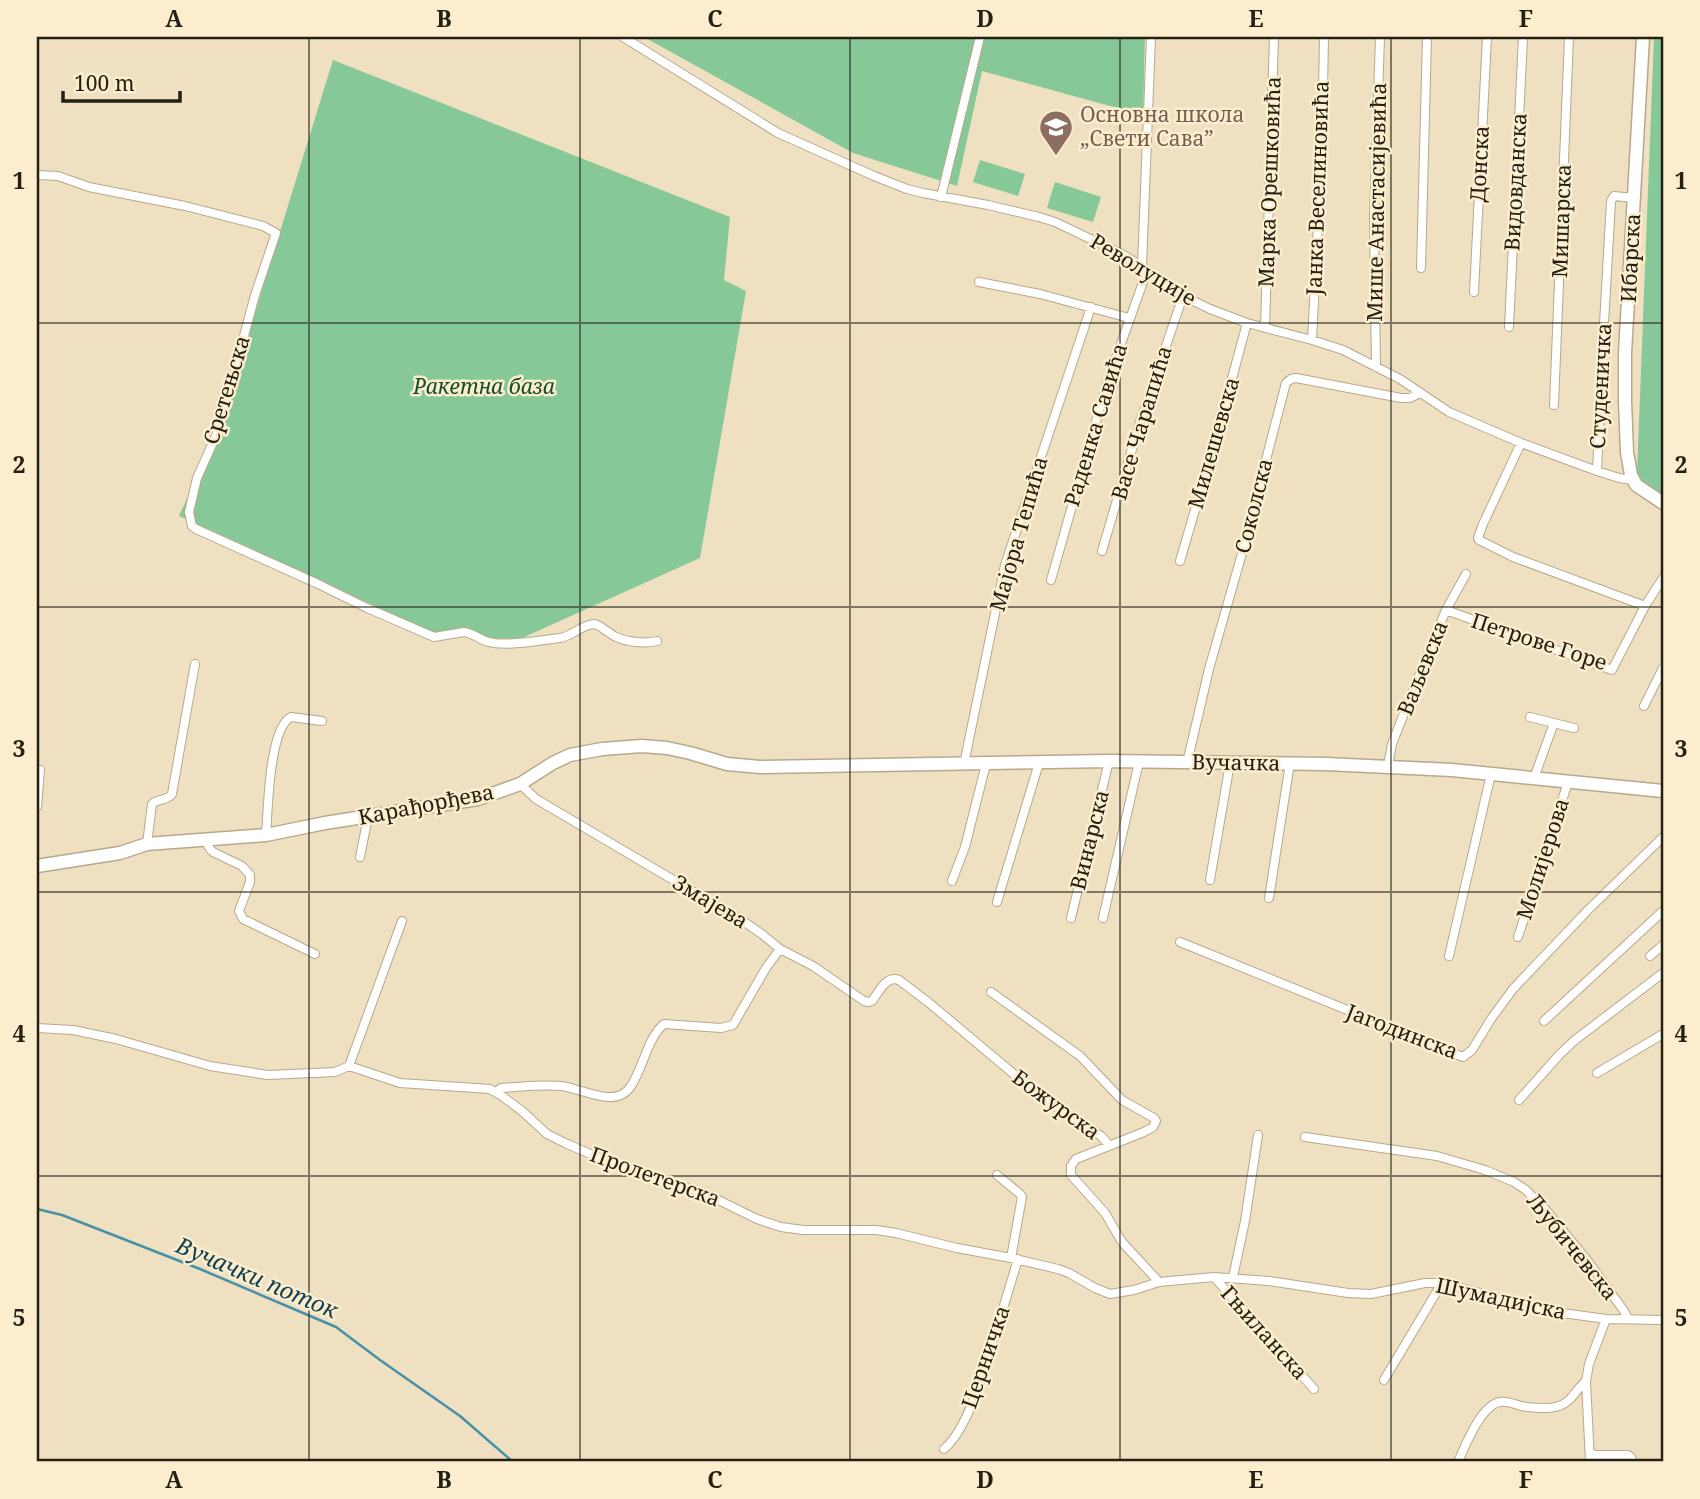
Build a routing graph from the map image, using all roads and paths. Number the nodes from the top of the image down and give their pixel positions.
1 (623, 37) edge
2 (980, 37) edge
3 (1151, 37) edge
4 (1274, 37) edge
5 (1324, 37) edge
6 (1380, 37) edge
7 (1427, 37) edge
8 (1487, 37) edge
9 (1523, 37) edge
10 (1569, 37) edge
11 (1643, 37) edge
12 (37, 175) edge
13 (941, 197) junction
14 (1634, 198) junction
15 (1144, 268) junction
16 (1421, 268) dead end
17 (979, 282) dead end
18 (1474, 292) dead end
19 (1183, 296) junction
20 (1091, 307) junction
21 (1129, 318) junction
22 (1247, 323) junction
23 (1508, 327) dead end
24 (1265, 328) junction
25 (1312, 340) junction
26 (1376, 367) junction
27 (1420, 393) junction
28 (1554, 405) dead end
29 (1521, 443) junction
30 (1597, 471) junction
31 (1632, 480) junction
32 (1663, 503) edge
33 (1102, 551) dead end
34 (1180, 561) dead end
35 (1465, 574) dead end
36 (1663, 578) edge
37 (1051, 580) dead end
38 (1645, 606) junction
39 (1446, 610) junction
40 (657, 641) dead end
41 (195, 664) dead end
42 (1663, 668) edge
43 (1644, 706) dead end
44 (1531, 717) dead end
45 (322, 721) dead end
46 (1555, 723) junction
47 (1574, 728) dead end
48 (1109, 761) junction
49 (1139, 762) junction
50 (1039, 763) junction
51 (1187, 763) junction
52 (1230, 763) junction
53 (1290, 763) junction
54 (964, 764) junction
55 (986, 764) junction
56 (1388, 766) junction
57 (808, 767) joint
58 (40, 770) dead end
59 (1491, 774) junction
60 (1534, 778) junction
61 (1568, 782) junction
62 (520, 785) junction
63 (1663, 791) edge
64 (37, 807) edge
65 (368, 817) junction
66 (266, 835) junction
67 (1663, 837) edge
68 (205, 840) junction
69 (147, 844) junction
70 (360, 857) dead end
71 (37, 866) edge
72 (1210, 880) dead end
73 (951, 881) dead end
74 (1269, 898) dead end
75 (997, 902) dead end
76 (1663, 911) edge
77 (1071, 918) dead end
78 (1103, 918) dead end
79 (402, 921) dead end
80 (1518, 937) dead end
81 (1180, 942) dead end
82 (1663, 945) edge
83 (780, 949) junction
84 (315, 954) dead end
85 (1449, 956) dead end
86 (1650, 956) dead end
87 (1663, 973) edge
88 (894, 978) joint
89 (991, 992) dead end
90 (1544, 1021) dead end
91 (37, 1028) edge
92 (1663, 1034) edge
93 (349, 1066) junction
94 (1597, 1073) dead end
95 (496, 1092) junction
96 (1519, 1100) dead end
97 (1258, 1135) dead end
98 (1305, 1137) dead end
99 (1109, 1144) junction
100 (997, 1175) dead end
101 (1015, 1258) junction
102 (1214, 1277) junction
103 (1233, 1277) junction
104 (1159, 1282) junction
105 (1442, 1283) junction
106 (1606, 1319) junction
107 (1628, 1319) junction
108 (1663, 1320) edge
109 (1384, 1380) dead end
110 (1586, 1381) junction
111 (1314, 1389) dead end
112 (944, 1449) dead end
113 (1590, 1458) edge
114 (1458, 1462) edge
115 (1633, 1462) edge

1 - 13 street, Револуције
2 - 13 street
3 - 15 street, Раденка Савића
4 - 24 street, Марка Орешковића
5 - 25 street, Јанка Веселиновића
6 - 26 street, Мише Анастасијевића
7 - 16 street
8 - 18 street, Донска
9 - 23 street, Видовданска
10 - 28 street, Мишарска
11 - 14 street, Ибарска
12 - 40 street, Сретењска
13 - 15 street, Револуције
14 - 30 street, Студеничка
14 - 31 street, Ибарска
15 - 19 street, Револуције
15 - 21 street, Раденка Савића
17 - 20 street
19 - 22 street, Револуције
19 - 33 street, Васе Чарапића
20 - 21 street
20 - 54 street, Мајора Тепића
21 - 37 street, Раденка Савића
22 - 24 street, Револуције
22 - 34 street, Милешевска
24 - 25 street, Револуције
25 - 26 street, Револуције
26 - 27 street, Револуције
27 - 29 street, Револуције
27 - 51 street, Соколска
29 - 30 street, Револуције
29 - 38 street
30 - 31 street, Револуције
31 - 32 street, Револуције
35 - 39 street, Ваљевска
36 - 38 street, Петрове Горе
38 - 39 street, Петрове Горе
39 - 56 street, Ваљевска
41 - 69 street
42 - 43 street
44 - 46 street
45 - 66 street
46 - 47 street
46 - 60 street
48 - 49 street, Вучачка
48 - 50 street, Вучачка
48 - 77 street, Винарска
49 - 51 street, Вучачка
49 - 78 street
50 - 55 street, Вучачка
50 - 75 street
51 - 52 street, Вучачка
52 - 53 street, Вучачка
52 - 72 street
53 - 56 street, Вучачка
53 - 74 street
54 - 55 street, Вучачка
54 - 57 street, Вучачка
55 - 73 street
56 - 59 street, Вучачка
57 - 62 street, Карађорђева
58 - 64 street
59 - 60 street, Вучачка
59 - 85 street
60 - 61 street, Вучачка
61 - 63 street, Вучачка
61 - 80 street, Молијерова
62 - 65 street, Карађорђева
62 - 83 street, Змајева
65 - 66 street, Карађорђева
65 - 70 street
66 - 68 street, Карађорђева
67 - 81 street, Јагодинска
68 - 69 street, Карађорђева
68 - 84 street
69 - 71 street, Карађорђева
76 - 90 street
79 - 93 street
82 - 86 street
83 - 88 street, Змајева
83 - 95 street
87 - 96 street
88 - 99 street, Божурска
89 - 99 street, Божурска
91 - 93 street
92 - 94 street
93 - 95 street, Пролетерска
95 - 101 street, Пролетерска
97 - 103 street
98 - 107 street, Љубичевска
99 - 104 street
100 - 101 street, Церничка
101 - 104 street, Пролетерска
101 - 112 street, Церничка
102 - 103 street, Шумадијска
102 - 104 street, Пролетерска
102 - 111 street, Гњиланска
103 - 105 street, Шумадијска
105 - 106 street, Шумадијска
105 - 109 street
106 - 107 street, Шумадијска
106 - 110 street
107 - 108 street, Шумадијска
110 - 113 street
110 - 114 street
113 - 115 street

